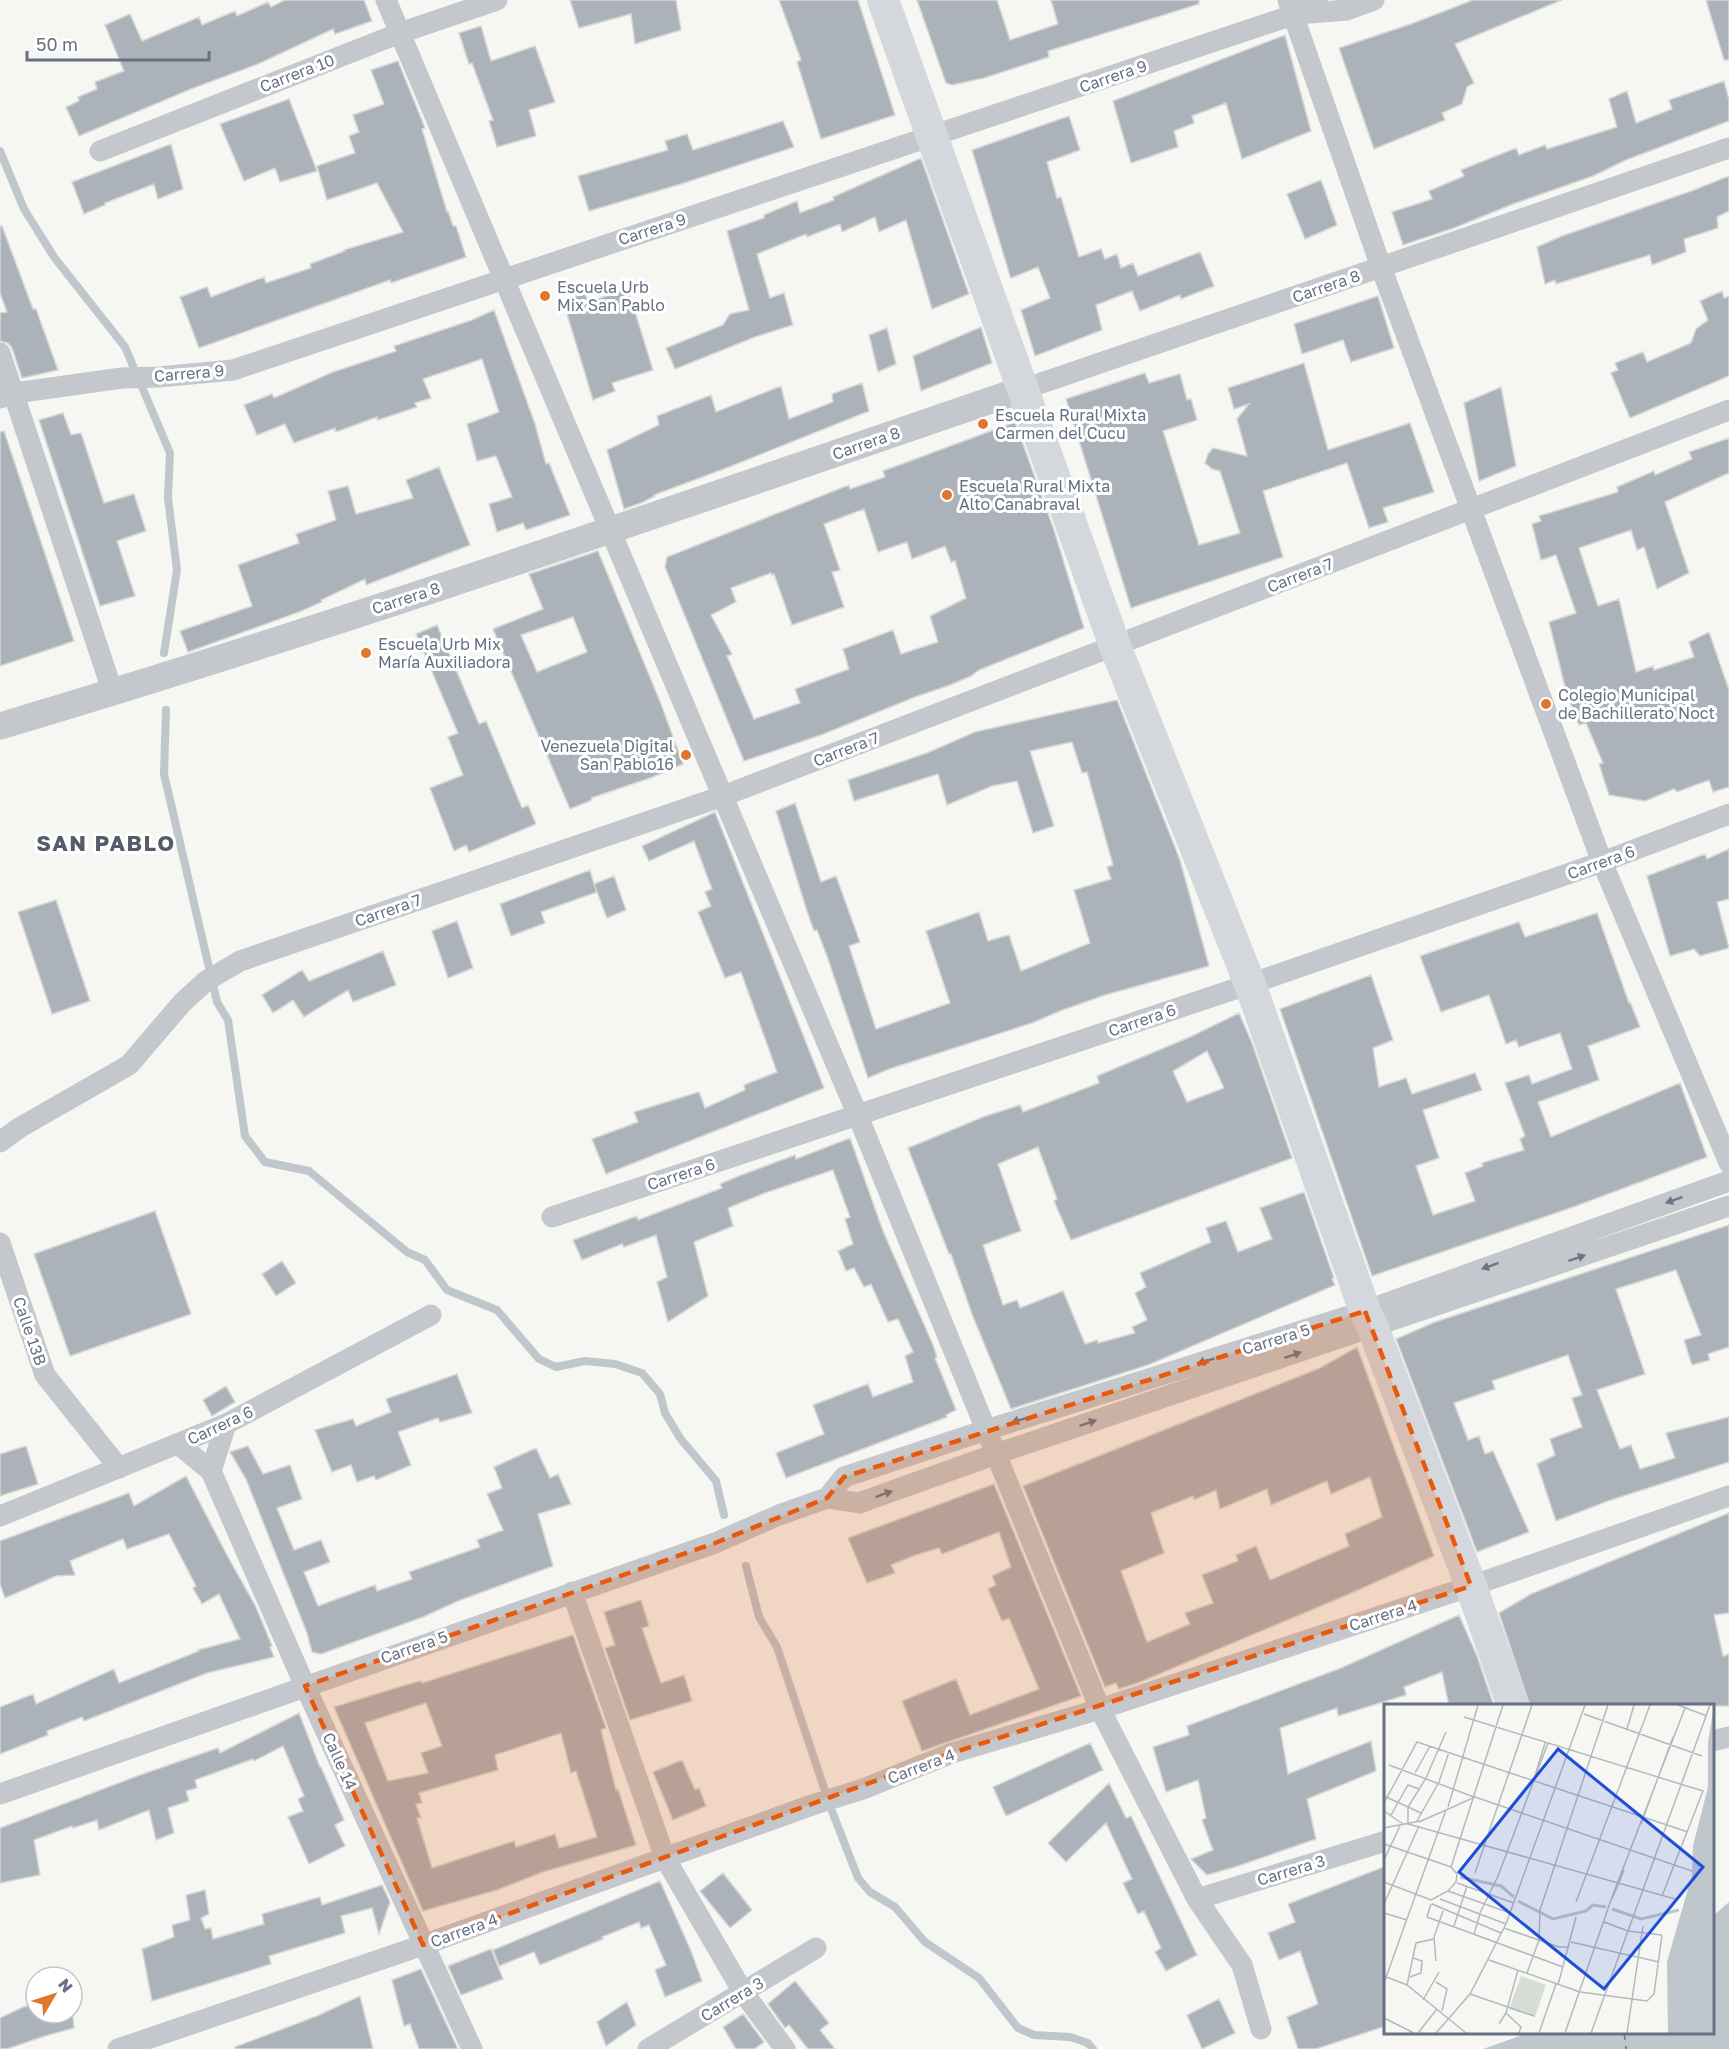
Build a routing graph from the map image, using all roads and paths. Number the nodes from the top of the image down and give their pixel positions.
1 (386, 0) edge
2 (497, 0) edge
3 (883, 0) edge
4 (1317, 0) edge
5 (1374, 0) edge
6 (1291, 7) edge
7 (400, 33) junction
8 (932, 136) junction
9 (1729, 148) edge
10 (100, 151) dead end
11 (1381, 267) junction
12 (505, 278) junction
13 (0, 353) edge
14 (1024, 389) junction
15 (7, 395) edge
16 (1729, 410) edge
17 (1470, 509) junction
18 (611, 530) junction
19 (1115, 646) junction
20 (112, 693) junction
21 (1, 723) edge
22 (723, 796) junction
23 (1729, 814) edge
24 (1602, 862) junction
25 (1250, 984) junction
26 (858, 1116) junction
27 (0, 1142) edge
28 (1729, 1163) edge
29 (1729, 1181) edge
30 (1729, 1206) edge
31 (552, 1217) dead end
32 (0, 1244) edge
33 (431, 1315) dead end
34 (1369, 1319) junction
35 (226, 1424) junction
36 (986, 1430) junction
37 (178, 1444) junction
38 (996, 1454) junction
39 (119, 1468) junction
40 (211, 1471) junction
41 (1729, 1496) edge
42 (827, 1498) junction
43 (0, 1516) edge
44 (1471, 1586) junction
45 (572, 1592) junction
46 (305, 1686) junction
47 (1512, 1704) edge
48 (1100, 1709) junction
49 (1729, 1737) edge
50 (1714, 1742) edge
51 (0, 1794) edge
52 (1384, 1842) edge
53 (665, 1858) junction
54 (1197, 1899) junction
55 (423, 1945) junction
56 (816, 1948) dead end
57 (743, 1992) junction
58 (1261, 2029) dead end
59 (118, 2049) edge
60 (472, 2049) edge
61 (648, 2049) edge
62 (785, 2049) edge

1 - 7 street
2 - 7 street, Carrera 10
3 - 8 main road
4 - 6 street, Carrera 9
5 - 6 street, Carrera 9
6 - 8 street, Carrera 9
6 - 11 street
7 - 10 street, Carrera 10
7 - 12 street
8 - 12 street, Carrera 9
8 - 14 main road
9 - 11 street, Carrera 8
11 - 14 street, Carrera 8
11 - 17 street
12 - 15 street, Carrera 9
12 - 18 street
13 - 15 street
14 - 18 street, Carrera 8
14 - 19 main road
15 - 20 street
16 - 17 street, Carrera 7
17 - 19 street, Carrera 7
17 - 24 street
18 - 20 street, Carrera 8
18 - 22 street
19 - 22 street, Carrera 7
19 - 25 main road
20 - 21 street, Carrera 8
22 - 26 street
22 - 27 street, Carrera 7
23 - 24 street, Carrera 6
24 - 25 street, Carrera 6
24 - 28 street
25 - 26 street, Carrera 6
25 - 34 main road
26 - 31 street, Carrera 6
26 - 36 street
29 -> 34 street, Carrera 5
34 -> 30 street, Carrera 5
32 - 39 street, Calle 13B
33 - 35 street, Carrera 6
34 -> 36 street, Carrera 5
38 -> 34 street, Carrera 5
34 - 44 main road
35 - 37 street, Carrera 6
35 - 40 street
36 - 38 street
36 - 42 street, Carrera 5
37 - 39 street, Carrera 6
37 - 40 street, Calle 14
42 -> 38 street, Carrera 5
38 - 48 street
39 - 43 street, Carrera 6
40 - 46 street, Calle 14
41 - 44 street, Carrera 4
42 - 45 street, Carrera 5
44 - 47 main road
44 - 48 street, Carrera 4
45 - 46 street, Carrera 5
45 - 53 street
46 - 51 street, Carrera 5
46 - 55 street, Calle 14
48 - 53 street, Carrera 4
48 - 54 street
49 - 50 street
52 - 54 street, Carrera 3
53 - 55 street, Carrera 4
53 - 57 street
54 - 58 street
55 - 59 street, Carrera 4
55 - 60 street, Calle 14
56 - 57 street, Carrera 3
57 - 61 street, Carrera 3
57 - 62 street

